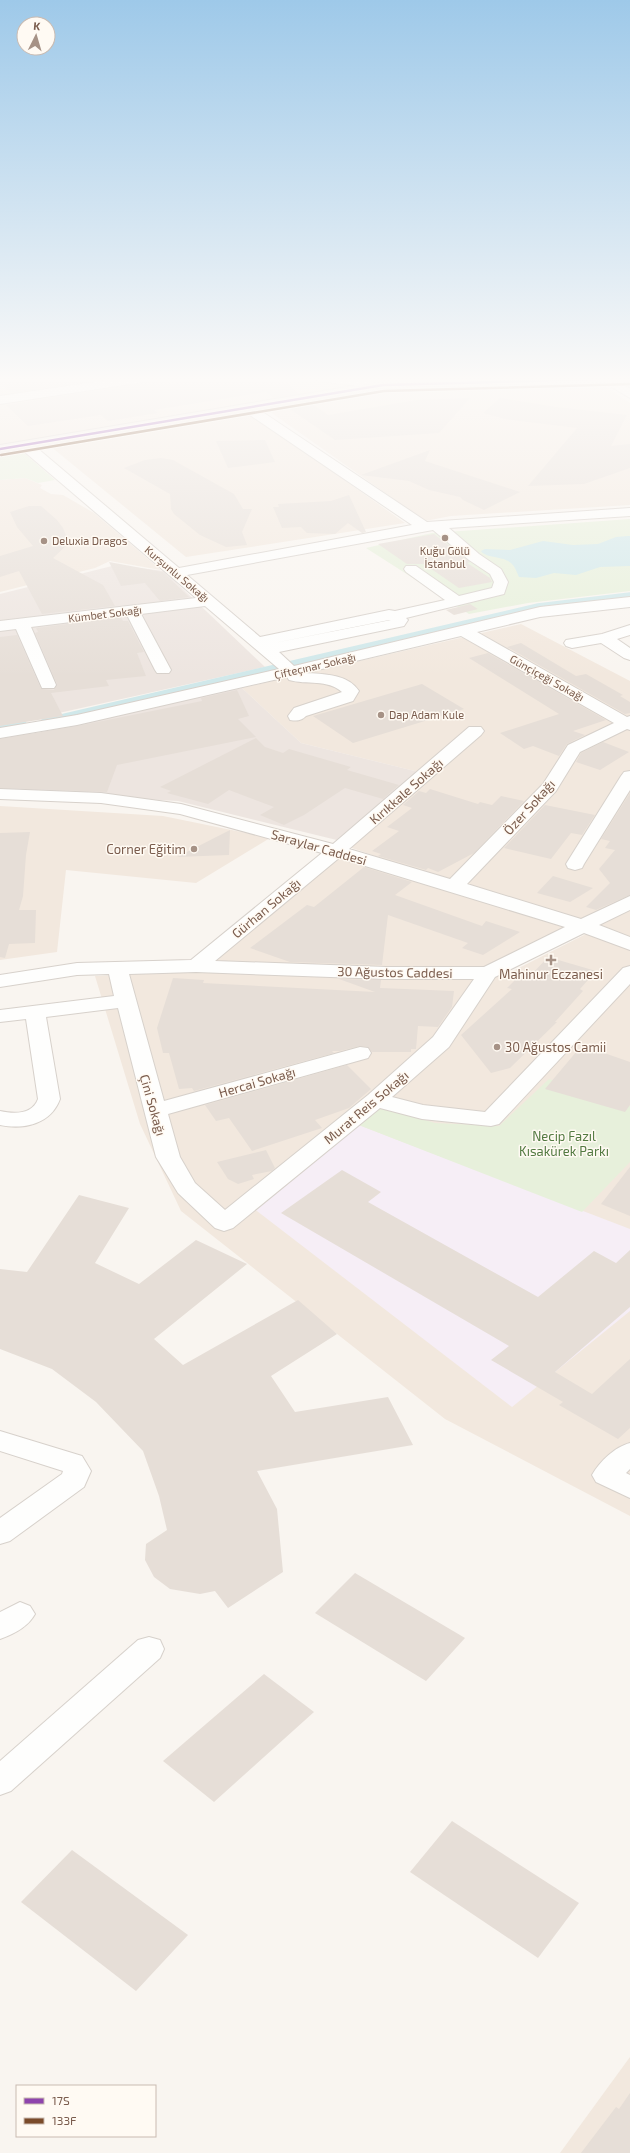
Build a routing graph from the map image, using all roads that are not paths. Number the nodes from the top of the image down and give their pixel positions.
1 (63, 477) edge
2 (355, 477) edge
3 (630, 512) edge
4 (430, 526) junction
5 (411, 569) dead end
6 (176, 573) junction
7 (209, 601) junction
8 (458, 602) junction
9 (628, 604) edge
10 (132, 611) junction
11 (22, 624) junction
12 (0, 626) edge
13 (630, 630) edge
14 (464, 631) junction
15 (604, 638) junction
16 (572, 643) dead end
17 (267, 650) junction
18 (630, 655) edge
19 (420, 656) dead end
20 (163, 670) dead end
21 (284, 673) junction
22 (322, 679) junction
23 (48, 685) dead end
24 (264, 693) dead end
25 (296, 716) dead end
26 (629, 723) edge
27 (475, 731) dead end
28 (0, 733) edge
29 (630, 776) edge
30 (0, 794) edge
31 (336, 851) junction
32 (576, 864) dead end
33 (454, 887) junction
34 (630, 902) edge
35 (584, 926) junction
36 (630, 944) edge
37 (196, 966) junction
38 (0, 967) edge
39 (117, 968) junction
40 (630, 972) edge
41 (488, 973) junction
42 (0, 981) edge
43 (126, 1001) junction
44 (35, 1011) junction
45 (0, 1016) edge
46 (360, 1053) dead end
47 (376, 1100) junction
48 (155, 1111) junction
49 (0, 1118) edge
50 (224, 1223) joint
51 (0, 1441) edge
52 (630, 1453) edge
53 (630, 1488) edge
54 (0, 1533) edge
55 (149, 1649) dead end
56 (0, 1781) edge

1 - 6 street, Kurşunlu Sokağı
2 - 4 street
3 - 4 street
4 - 6 street
4 - 8 street
5 - 8 street
6 - 7 street, Kurşunlu Sokağı
7 - 10 street, Kümbet Sokağı
7 - 17 street, Kurşunlu Sokağı
8 - 17 street
9 - 14 street, Çifteçınar Sokağı
10 - 11 street, Kümbet Sokağı
10 - 20 street
11 - 12 street, Kümbet Sokağı
11 - 23 street
13 - 15 street
14 - 21 street, Çifteçınar Sokağı
14 - 26 street, Günçiçeği Sokağı
15 - 16 street
15 - 18 street
17 - 21 street, Kurşunlu Sokağı
19 - 22 street
21 - 22 street
21 - 28 street, Çifteçınar Sokağı
22 - 24 street
22 - 25 street
26 - 33 street, Özer Sokağı
27 - 31 street, Kırıkkale Sokağı
29 - 32 street
30 - 31 street, Saraylar Caddesi
31 - 33 street, Saraylar Caddesi
31 - 37 street, Gürhan Sokağı
33 - 35 street, Saraylar Caddesi
34 - 35 street, 30 Ağustos Caddesi
35 - 36 street, Saraylar Caddesi
35 - 41 street, 30 Ağustos Caddesi
37 - 38 street, 30 Ağustos Caddesi
37 - 39 street, 30 Ağustos Caddesi
37 - 41 street, 30 Ağustos Caddesi
39 - 42 street, 30 Ağustos Caddesi
39 - 43 street, Çini Sokağı
40 - 47 street
41 - 47 street, Murat Reis Sokağı
43 - 44 street
43 - 48 street, Çini Sokağı
44 - 45 street
44 - 49 street
46 - 48 street, Hercai Sokağı
47 - 50 street, Murat Reis Sokağı
48 - 50 street, Çini Sokağı
51 - 54 street
52 - 53 street
55 - 56 street

